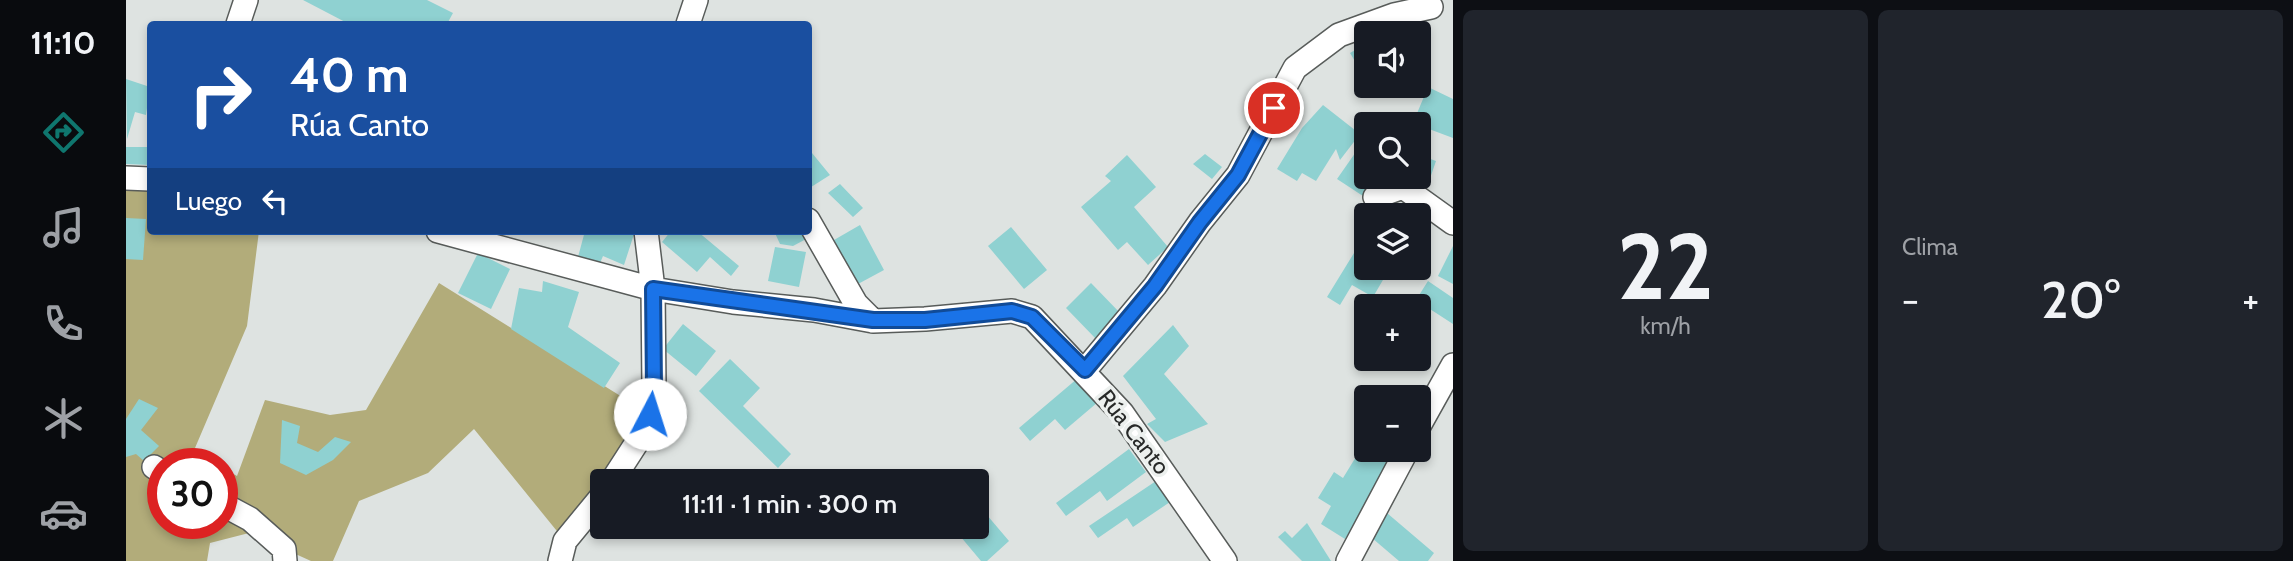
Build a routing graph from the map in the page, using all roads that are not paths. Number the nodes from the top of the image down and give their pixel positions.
1 (246, 0) edge
2 (696, 0) edge
3 (1431, 7) dead end
4 (239, 21) edge
5 (689, 21) edge
6 (126, 178) edge
7 (147, 179) edge
8 (1375, 197) dead end
9 (1453, 223) edge
10 (812, 227) edge
11 (453, 235) edge
12 (646, 235) edge
13 (653, 289) junction
14 (873, 320) junction
15 (1453, 365) edge
16 (1085, 370) junction
17 (1447, 390) edge
18 (1431, 411) edge
19 (1401, 462) edge
20 (620, 469) edge
21 (590, 511) edge
22 (238, 512) edge
23 (285, 561) edge
24 (560, 561) edge
25 (1225, 561) edge
26 (1348, 561) edge

1 - 4 street
2 - 5 street
3 - 16 street
6 - 7 street
8 - 9 street
10 - 14 street
11 - 13 street, Rúa Canto
12 - 13 street
13 - 14 street, Rúa Canto
13 - 20 street
14 - 16 street, Rúa Canto
15 - 17 street
16 - 25 street, Rúa Canto
17 - 18 street
19 - 26 street
21 - 24 street
22 - 23 street

